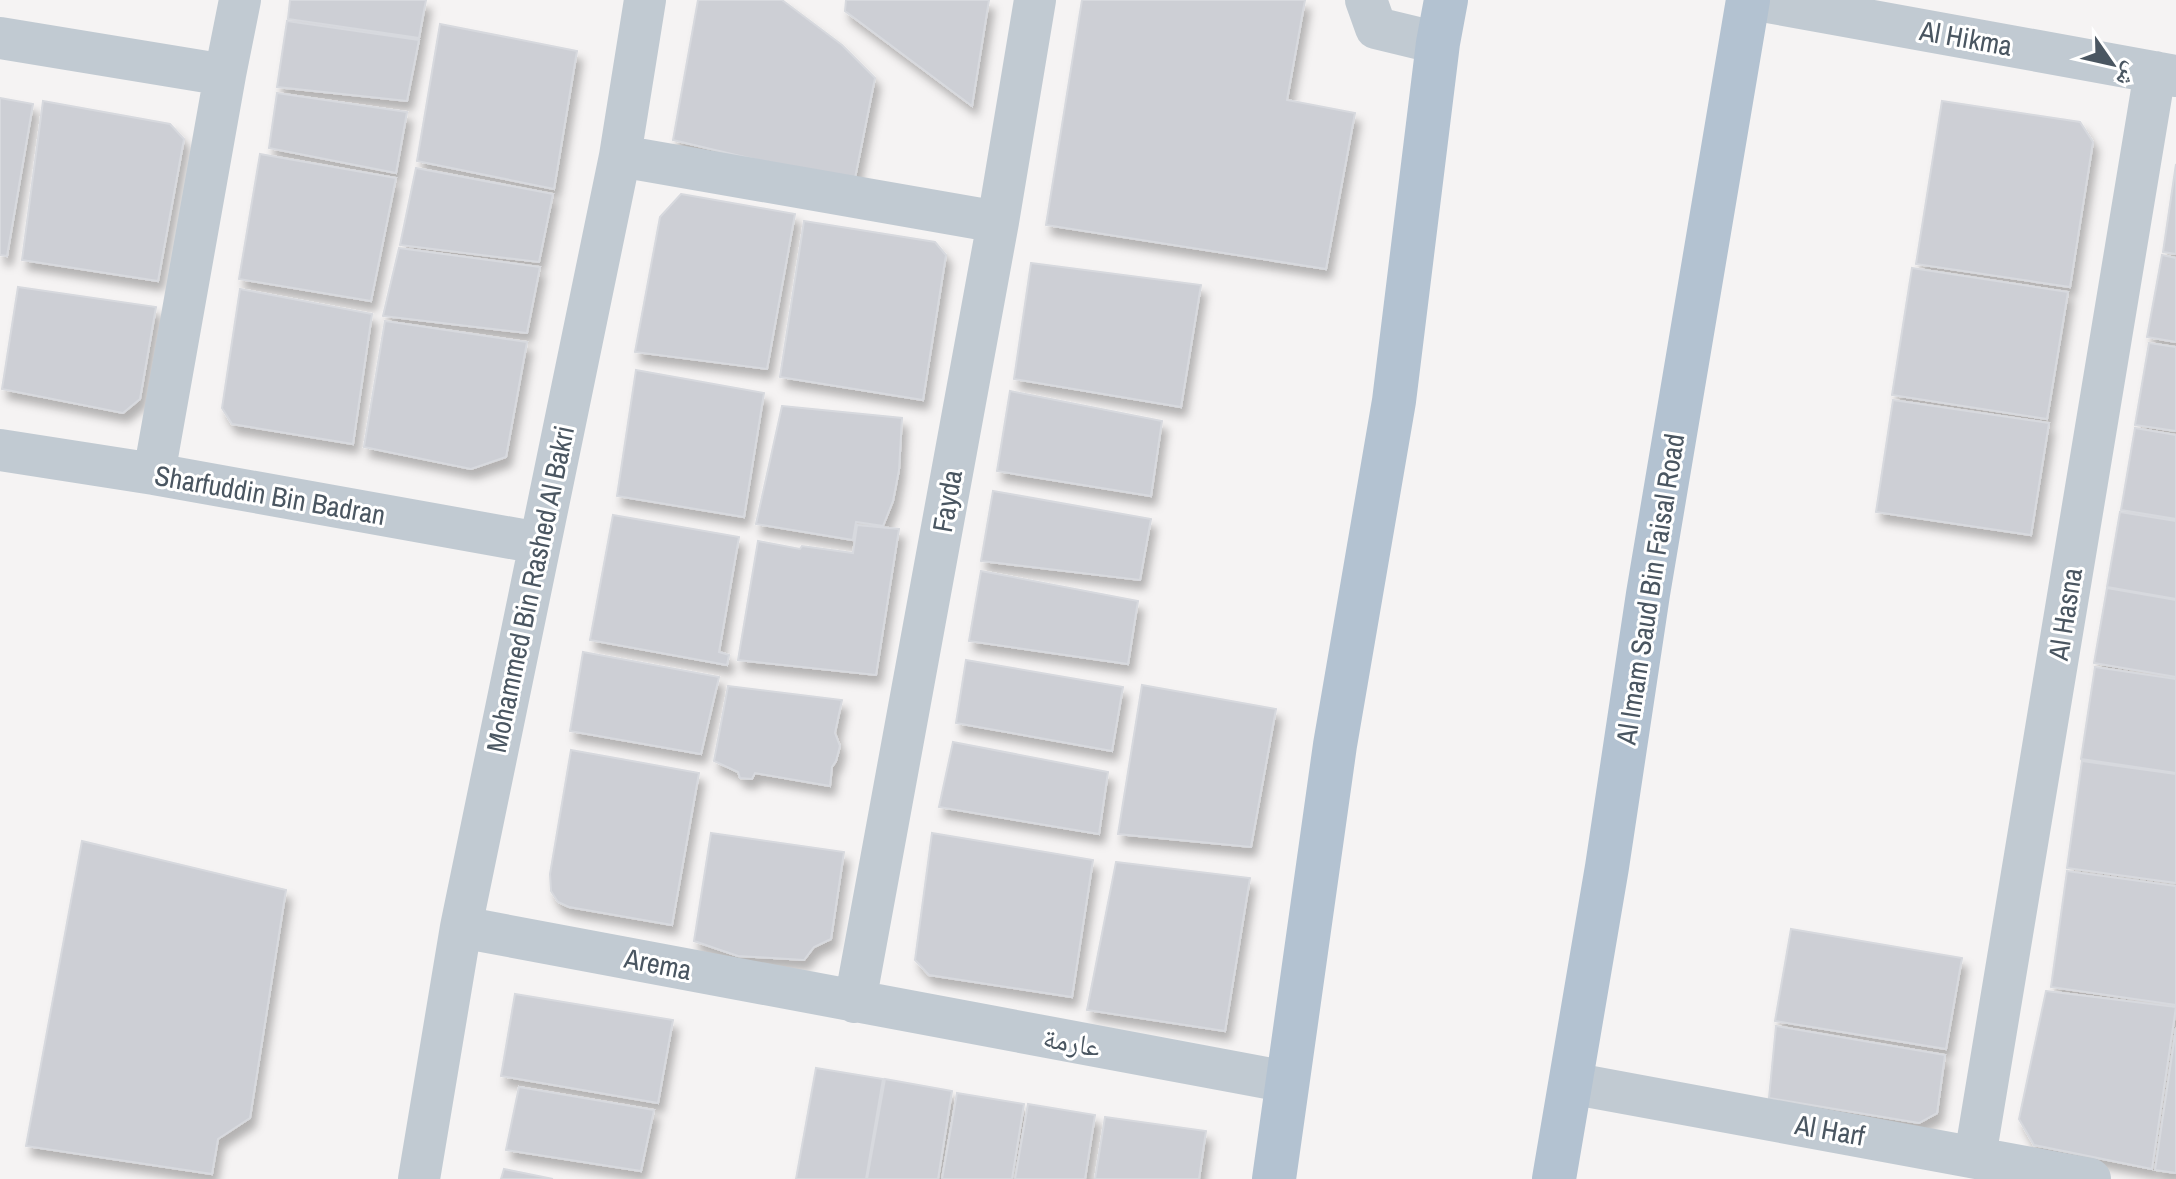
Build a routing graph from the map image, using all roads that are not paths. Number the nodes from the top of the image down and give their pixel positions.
1 (240, 0) edge
2 (645, 0) edge
3 (1035, 0) edge
4 (1366, 0) edge
5 (1446, 0) edge
6 (1748, 0) edge
7 (1757, 0) edge
8 (0, 38) edge
9 (1438, 43) junction
10 (2166, 74) edge
11 (225, 75) junction
12 (620, 156) junction
13 (998, 222) junction
14 (0, 450) edge
15 (154, 474) junction
16 (539, 543) junction
17 (461, 927) junction
18 (855, 1002) junction
19 (1288, 1082) junction
20 (1570, 1083) junction
21 (1975, 1157) junction
22 (419, 1179) edge
23 (1274, 1179) edge
24 (1554, 1179) edge
25 (2090, 1179) edge

1 - 11 street
2 - 12 street, Mohammed Bin Rashed Al Bakri
3 - 13 street, Fayda
4 - 9 street
5 - 9 main road
6 - 20 main road, Al Imam Saud Bin Faisal Road
7 - 10 street, Al Hikma
8 - 11 street
9 - 19 main road
10 - 21 street, Al Hasna
11 - 15 street
12 - 13 street
12 - 16 street, Mohammed Bin Rashed Al Bakri
13 - 18 street, Fayda
14 - 15 street, Sharfuddin Bin Badran
15 - 16 street, Sharfuddin Bin Badran
16 - 17 street, Mohammed Bin Rashed Al Bakri
17 - 18 street, Arema
17 - 22 street, Mohammed Bin Rashed Al Bakri
18 - 19 street, عارمة
19 - 23 main road
20 - 21 street, Al Harf
20 - 24 main road, Al Imam Saud Bin Faisal Road
21 - 25 street, Al Harf

